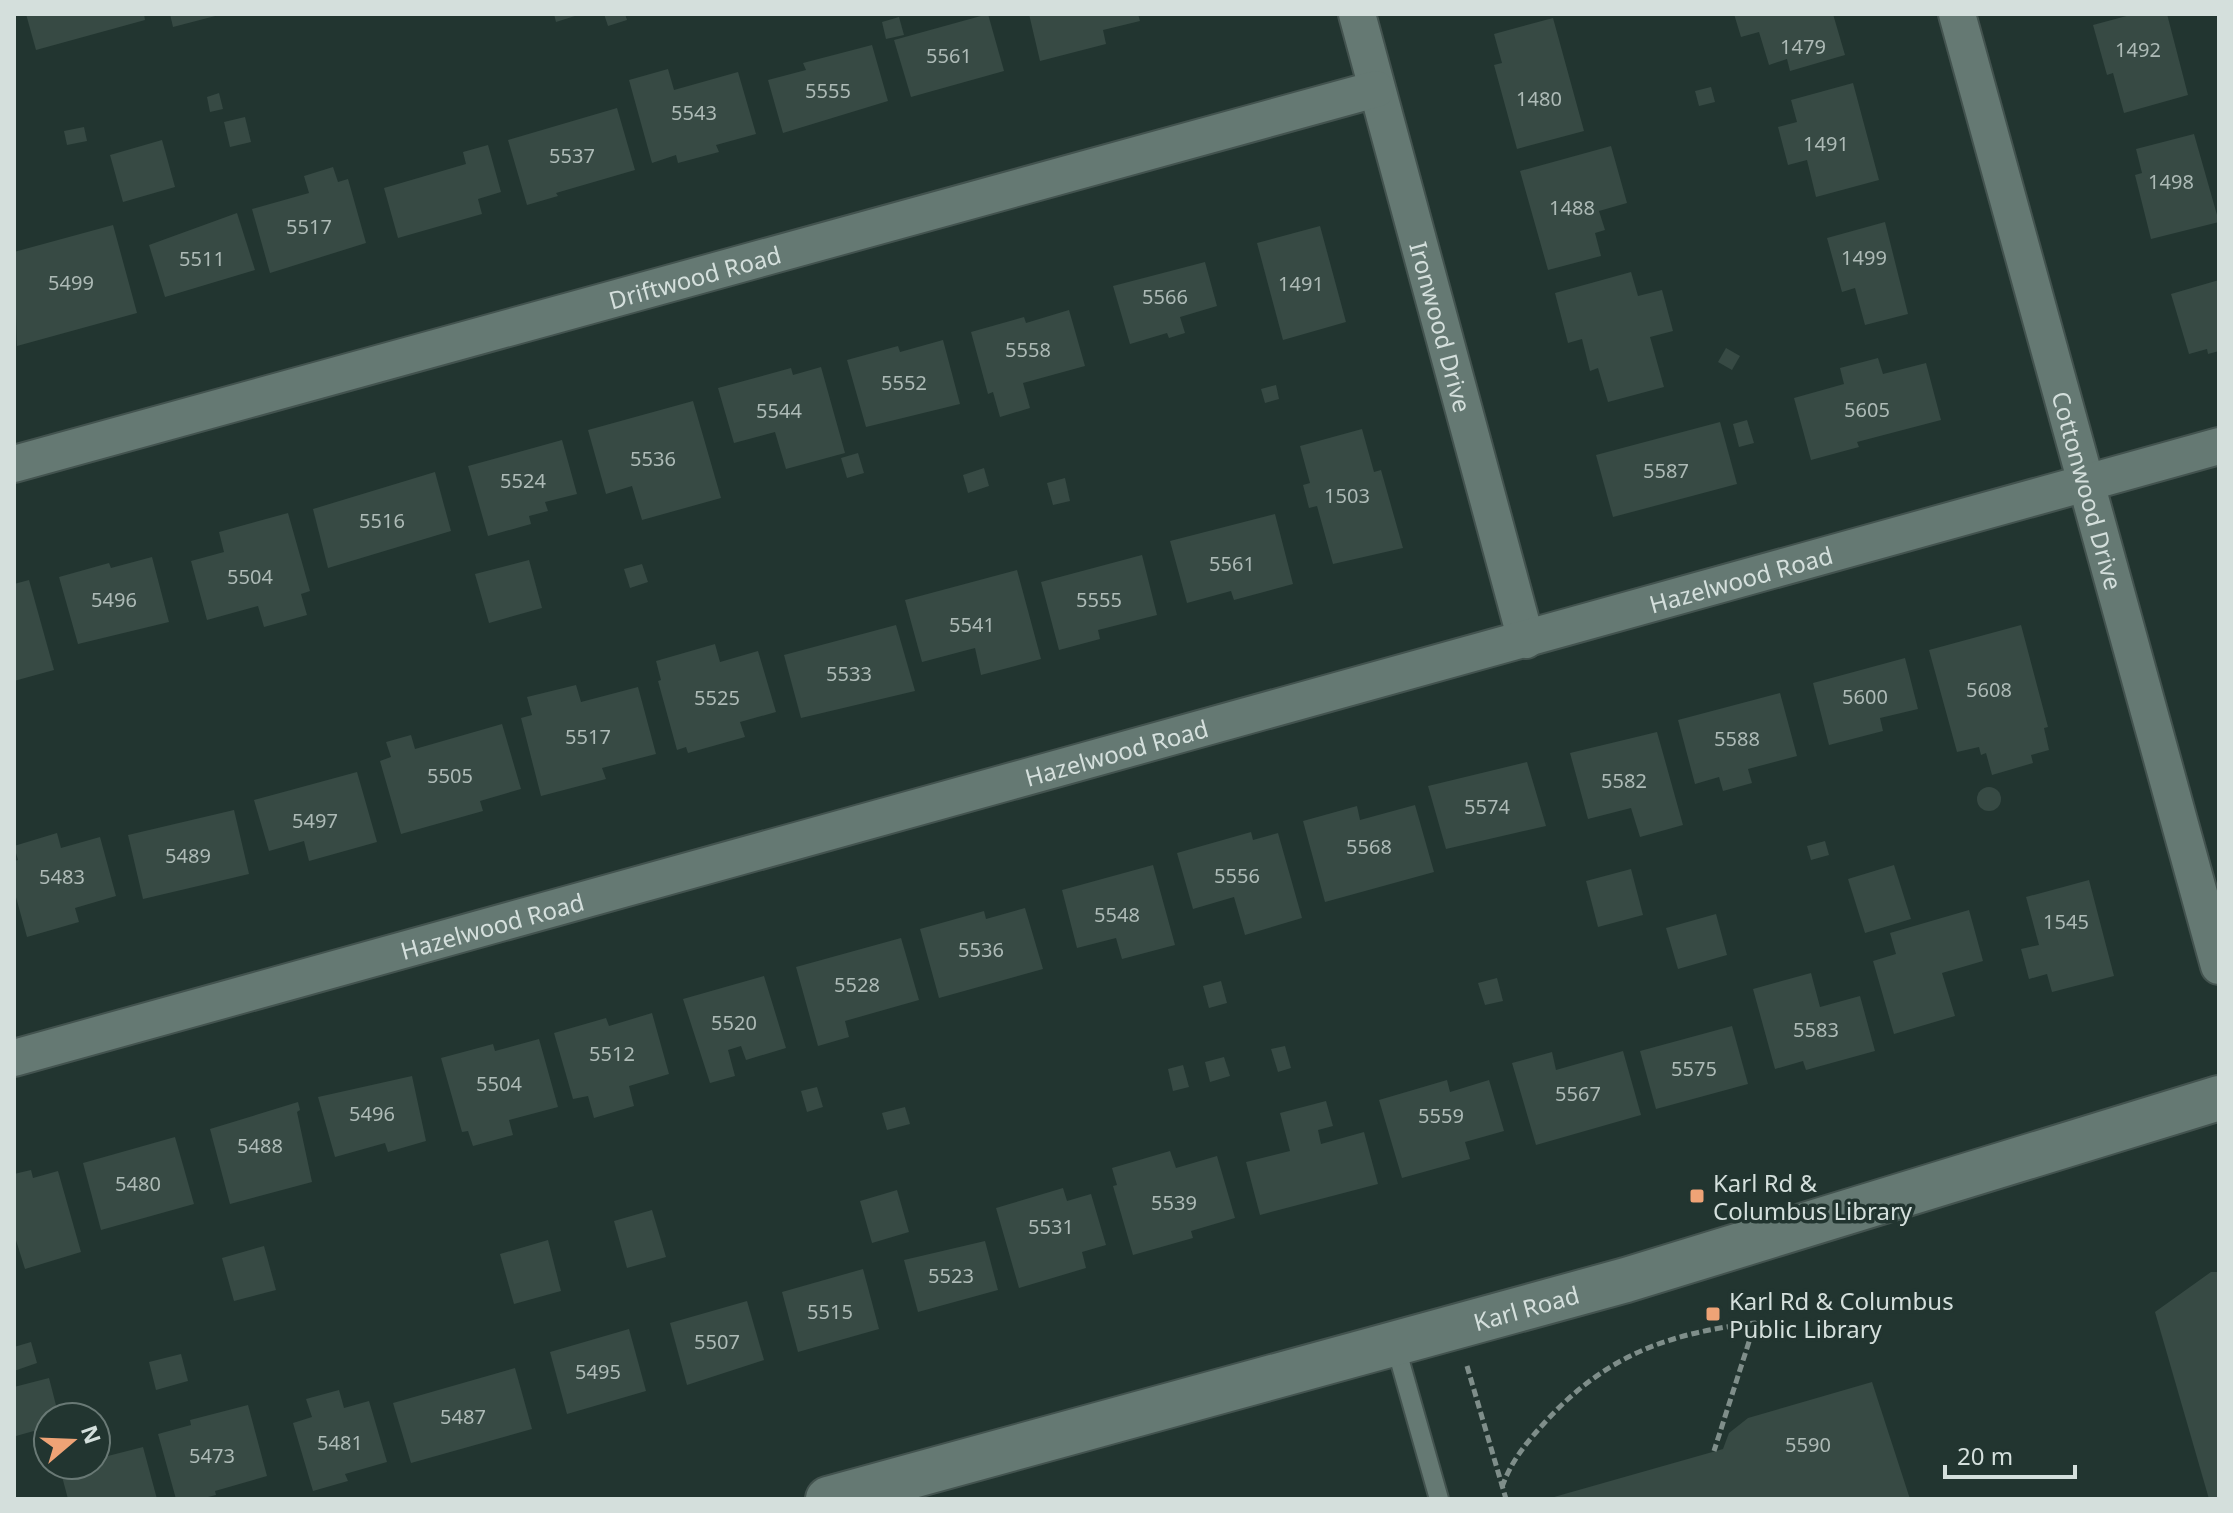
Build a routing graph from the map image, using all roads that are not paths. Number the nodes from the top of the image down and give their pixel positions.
1 (1357, 14) edge
2 (1957, 14) edge
3 (1376, 89) junction
4 (2219, 446) edge
5 (14, 464) edge
6 (2087, 483) junction
7 (1526, 640) junction
8 (2219, 966) edge
9 (14, 1058) edge
10 (2219, 1098) edge
11 (1395, 1344) junction
12 (828, 1499) edge
13 (1439, 1499) edge

1 - 3 street, Ironwood Drive
2 - 6 street, Cottonwood Drive
3 - 5 street, Driftwood Road
3 - 7 street, Ironwood Drive
4 - 6 street, Hazelwood Road
6 - 7 street, Hazelwood Road
6 - 8 street, Cottonwood Drive
7 - 9 street, Hazelwood Road
10 - 11 main road, Karl Road
11 - 12 main road, Karl Road
11 - 13 lane

